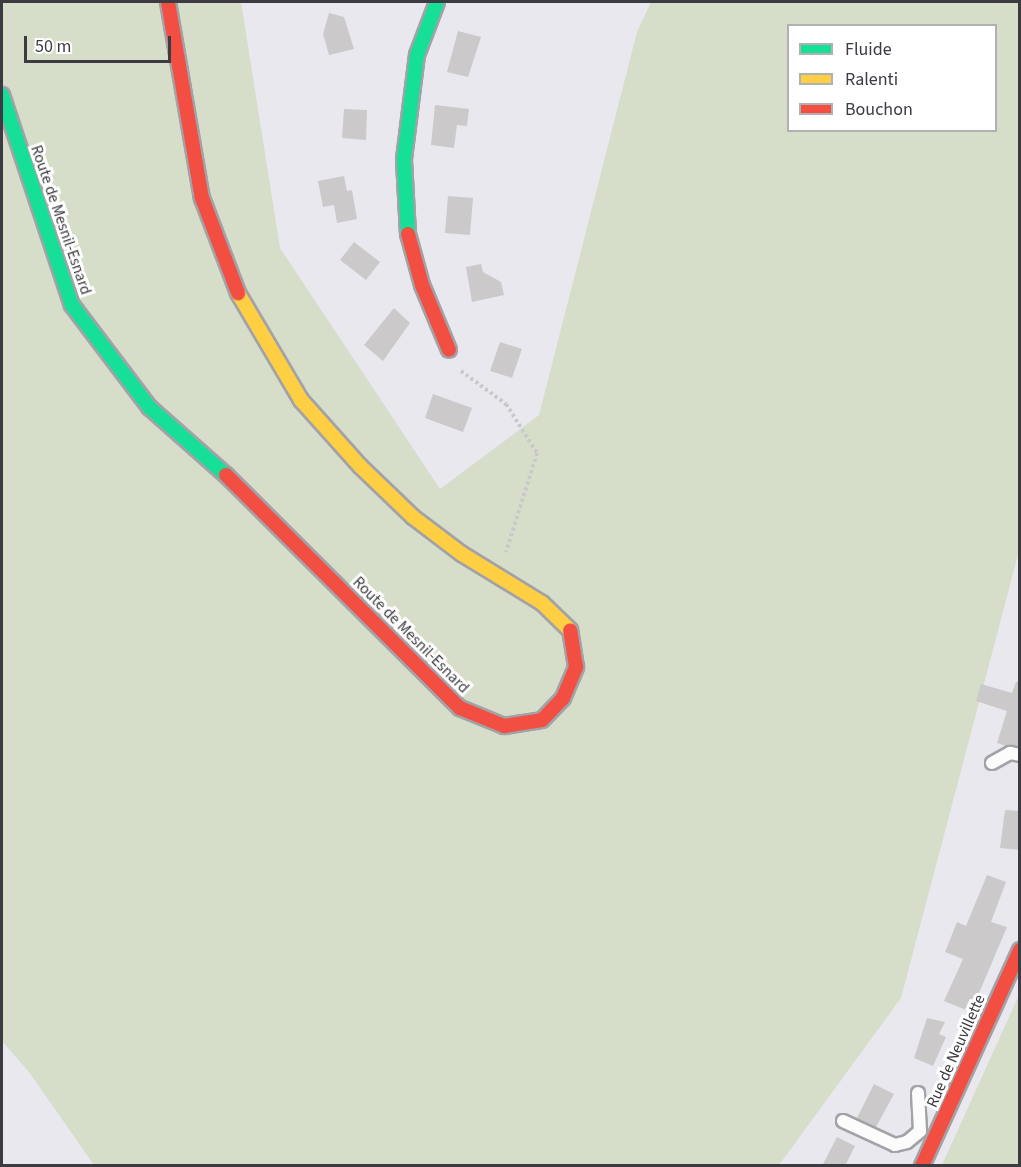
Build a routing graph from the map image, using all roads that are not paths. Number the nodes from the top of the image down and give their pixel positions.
1 (168, 2) edge
2 (437, 2) edge
3 (2, 95) edge
4 (449, 350) road end
5 (1020, 755) edge
6 (992, 763) dead end
7 (1020, 950) edge
8 (918, 1093) dead end
9 (843, 1120) dead end
10 (920, 1131) junction
11 (935, 1138) junction
12 (922, 1166) edge

1 - 3 street, Route de Mesnil-Esnard
2 - 4 street
5 - 6 lane
7 - 11 street, Rue de Neuvillette
8 - 10 lane
9 - 10 lane
10 - 11 lane
11 - 12 street, Rue de Neuvillette

